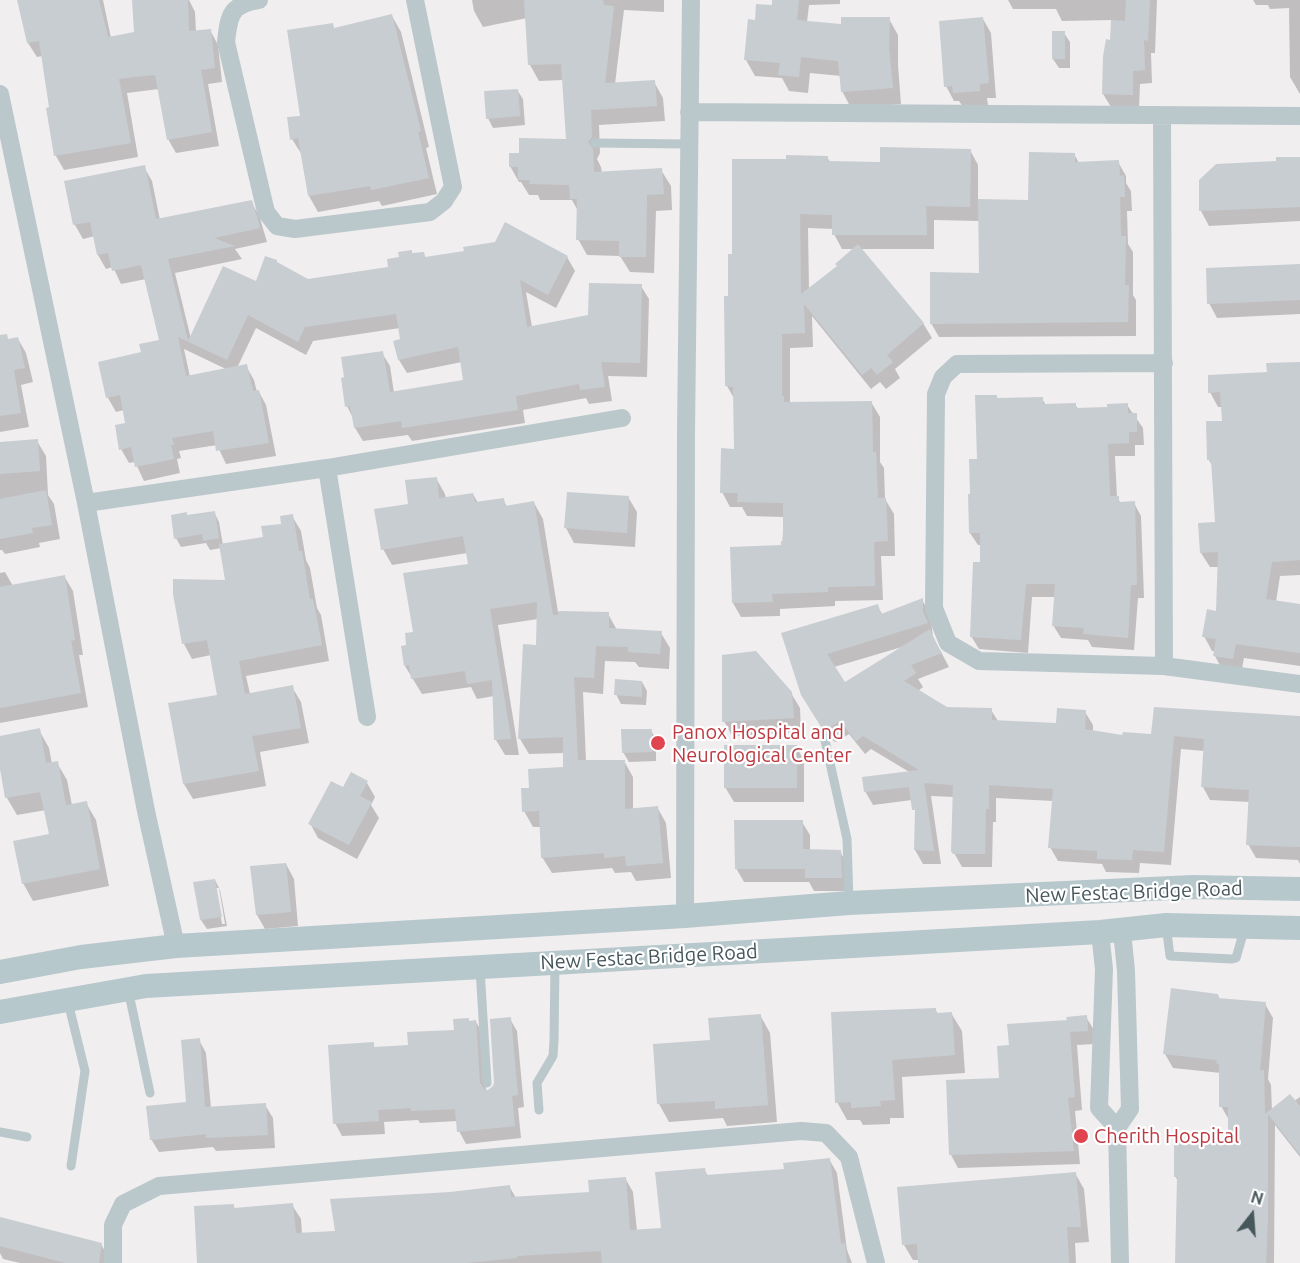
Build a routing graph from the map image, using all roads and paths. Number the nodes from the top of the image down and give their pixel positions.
1 (259, 0) edge
2 (415, 0) edge
3 (691, 0) edge
4 (0, 94) edge
5 (689, 112) junction
6 (1162, 116) junction
7 (1300, 116) edge
8 (595, 143) dead end
9 (688, 144) junction
10 (1164, 363) junction
11 (622, 418) dead end
12 (327, 468) junction
13 (86, 503) junction
14 (1164, 666) junction
15 (1300, 684) edge
16 (367, 717) dead end
17 (821, 732) dead end
18 (1300, 889) edge
19 (849, 903) junction
20 (685, 916) junction
21 (1166, 925) junction
22 (1245, 926) junction
23 (1300, 928) edge
24 (1111, 932) junction
25 (176, 946) junction
26 (555, 962) junction
27 (480, 966) junction
28 (0, 972) edge
29 (128, 989) junction
30 (68, 999) junction
31 (0, 1012) edge
32 (487, 1083) dead end
33 (150, 1093) dead end
34 (539, 1110) dead end
35 (1118, 1128) junction
36 (0, 1132) edge
37 (27, 1137) dead end
38 (71, 1166) dead end
39 (112, 1263) edge
40 (876, 1263) edge
41 (1120, 1263) edge

1 - 2 street
3 - 5 street
4 - 13 street
5 - 6 street
5 - 9 street
6 - 7 street
6 - 10 street
8 - 9 lane
9 - 20 street
10 - 14 street
10 - 14 street
11 - 12 street
12 - 13 street
12 - 16 street
13 - 25 street
14 - 15 street
17 - 19 lane
18 - 19 main road, New Festac Bridge Road
19 - 20 main road, New Festac Bridge Road
20 - 25 main road, New Festac Bridge Road
21 - 22 main road, New Festac Bridge Road
21 - 22 lane
21 - 24 main road, New Festac Bridge Road
22 - 23 main road, New Festac Bridge Road
24 - 26 main road, New Festac Bridge Road
24 - 35 street
24 - 35 street
25 - 28 main road, New Festac Bridge Road
26 - 27 main road, New Festac Bridge Road
26 - 34 lane
27 - 29 main road, New Festac Bridge Road
27 - 32 lane
29 - 30 main road, New Festac Bridge Road
29 - 33 lane
30 - 31 main road, New Festac Bridge Road
30 - 38 lane
35 - 41 street
36 - 37 lane
39 - 40 street

